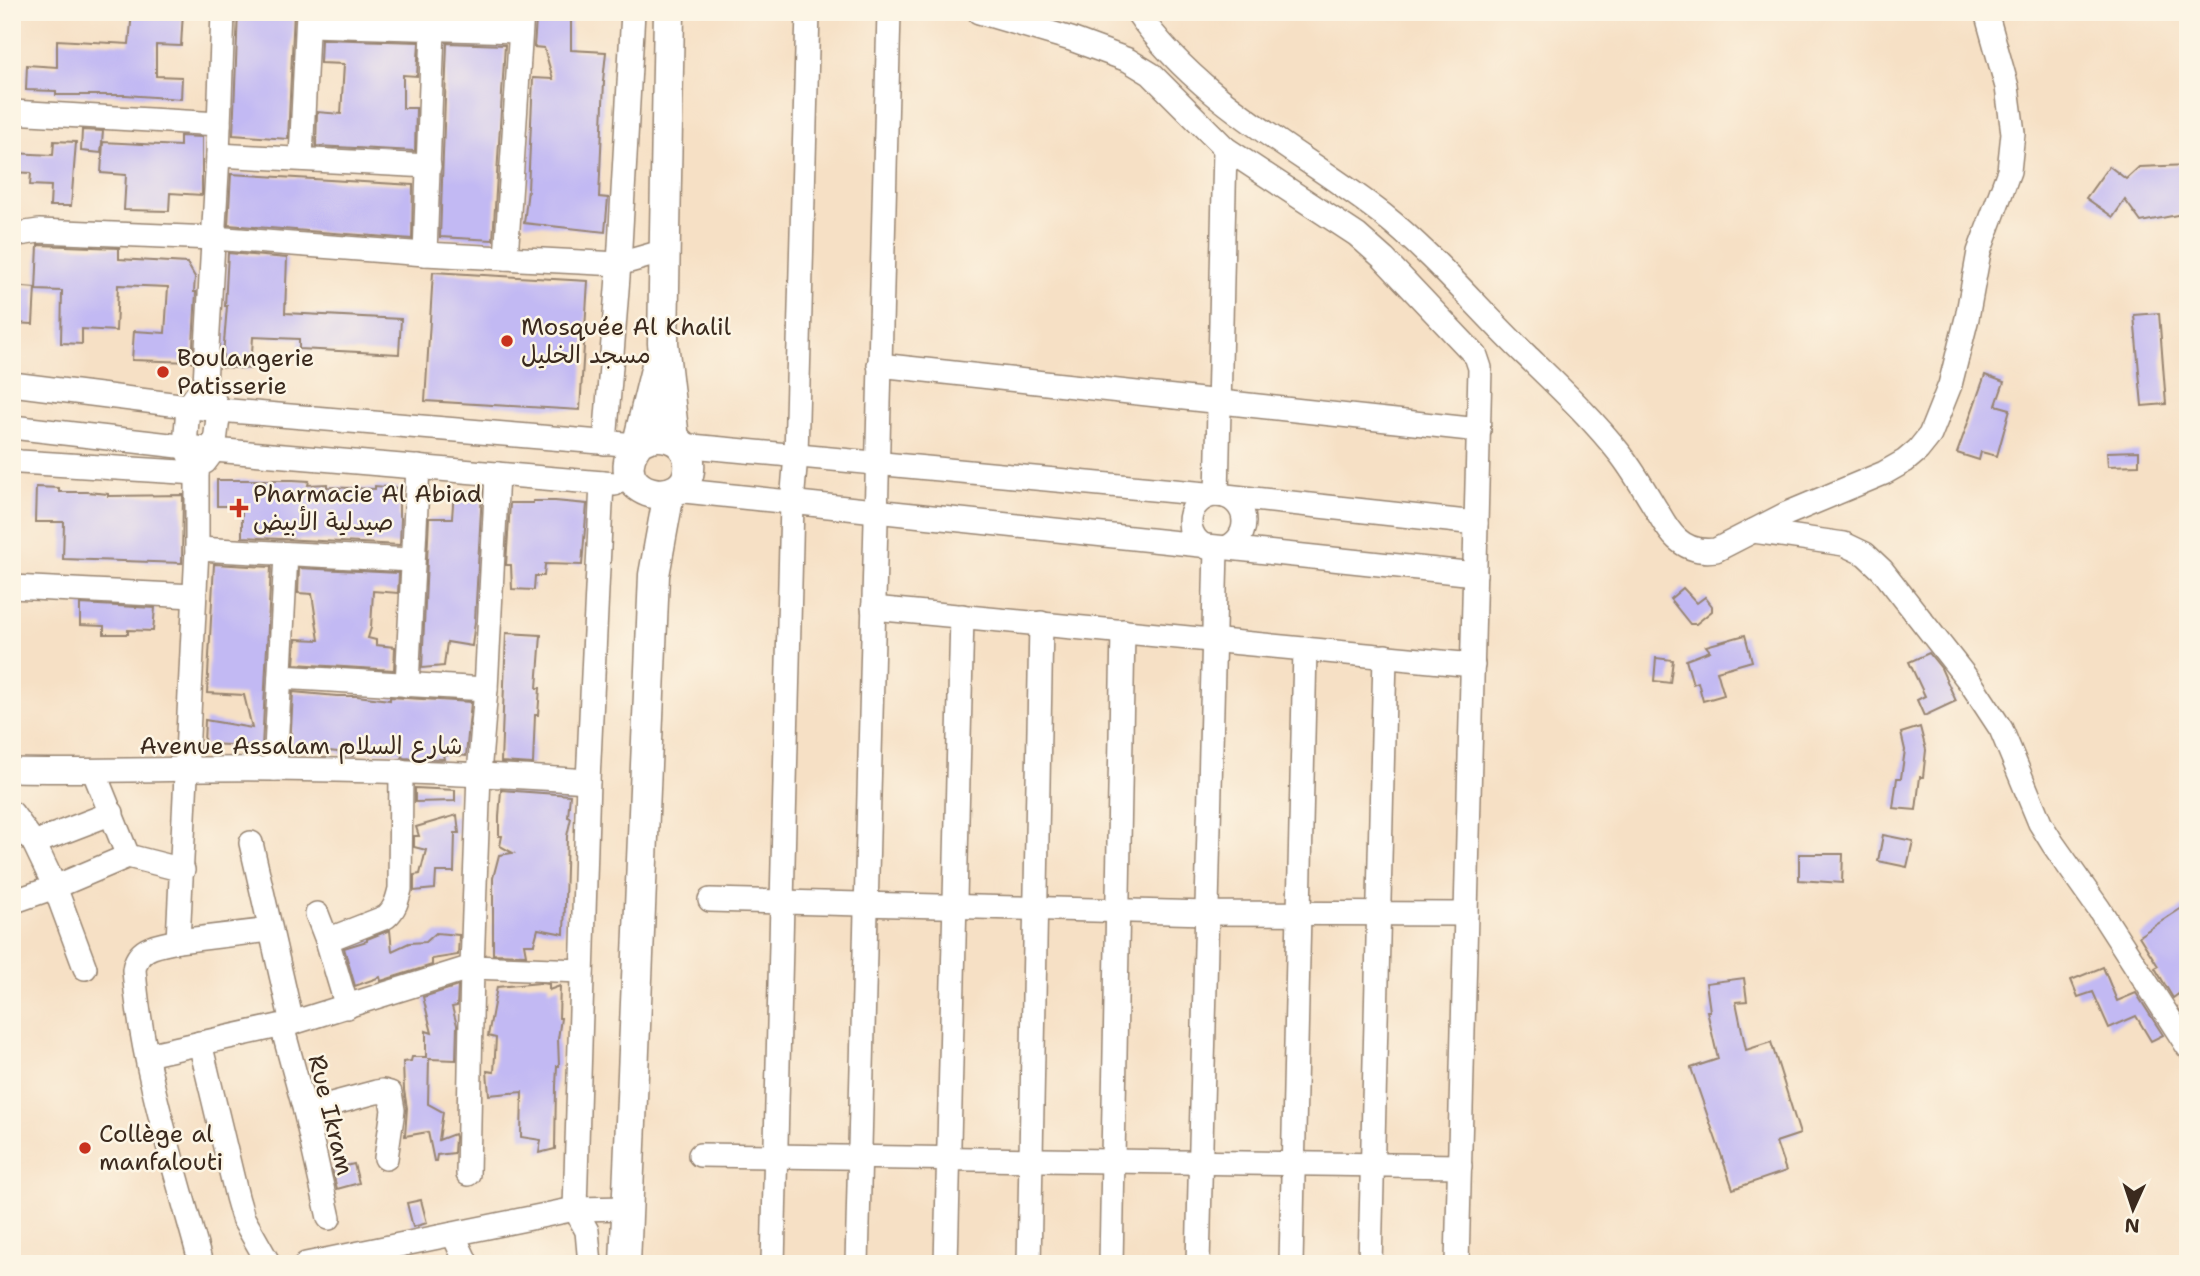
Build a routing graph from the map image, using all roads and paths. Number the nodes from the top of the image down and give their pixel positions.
1 (223, 12) edge
2 (633, 12) edge
3 (669, 12) edge
4 (808, 12) edge
5 (888, 12) edge
6 (979, 12) edge
7 (1137, 12) edge
8 (1986, 12) edge
9 (308, 19) edge
10 (521, 22) edge
11 (433, 29) junction
12 (12, 112) edge
13 (219, 124) junction
14 (1225, 148) junction
15 (218, 155) junction
16 (301, 158) junction
17 (429, 166) junction
18 (12, 235) edge
19 (214, 238) junction
20 (664, 251) junction
21 (425, 254) junction
22 (506, 258) junction
23 (619, 264) junction
24 (663, 343) junction
25 (879, 365) junction
26 (205, 383) junction
27 (12, 384) edge
28 (1219, 402) junction
29 (188, 407) junction
30 (219, 410) junction
31 (12, 427) edge
32 (1479, 430) junction
33 (678, 442) junction
34 (605, 443) junction
35 (637, 444) junction
36 (186, 446) junction
37 (214, 450) junction
38 (796, 455) junction
39 (12, 460) edge
40 (877, 461) junction
41 (418, 467) junction
42 (197, 473) junction
43 (497, 474) junction
44 (602, 483) junction
45 (656, 489) junction
46 (1217, 495) junction
47 (792, 503) junction
48 (875, 513) junction
49 (1476, 523) junction
50 (1753, 531) junction
51 (197, 549) junction
52 (1216, 549) junction
53 (286, 554) junction
54 (412, 561) junction
55 (1475, 574) junction
56 (12, 587) edge
57 (194, 596) junction
58 (873, 608) junction
59 (962, 616) junction
60 (1041, 623) junction
61 (1123, 631) junction
62 (1213, 640) junction
63 (1305, 649) junction
64 (1385, 656) junction
65 (1473, 665) junction
66 (280, 677) junction
67 (407, 685) junction
68 (486, 689) junction
69 (186, 769) junction
70 (275, 769) junction
71 (12, 770) edge
72 (401, 771) junction
73 (93, 772) junction
74 (479, 774) junction
75 (589, 781) junction
76 (12, 813) edge
77 (112, 813) junction
78 (34, 843) junction
79 (251, 843) dead end
80 (128, 856) junction
81 (183, 870) junction
82 (55, 887) junction
83 (710, 900) dead end
84 (12, 902) edge
85 (783, 903) junction
86 (865, 903) junction
87 (955, 906) junction
88 (1036, 908) junction
89 (1118, 910) junction
90 (1207, 913) junction
91 (317, 914) dead end
92 (1299, 914) junction
93 (1379, 914) junction
94 (1466, 914) junction
95 (270, 930) junction
96 (327, 940) junction
97 (178, 941) junction
98 (472, 967) junction
99 (85, 968) dead end
100 (582, 971) junction
101 (347, 1007) junction
102 (287, 1024) junction
103 (200, 1043) junction
104 (2188, 1047) edge
105 (146, 1055) junction
106 (305, 1111) junction
107 (700, 1155) dead end
108 (776, 1157) junction
109 (386, 1158) dead end
110 (858, 1158) junction
111 (949, 1160) junction
112 (1031, 1161) junction
113 (1113, 1162) junction
114 (1201, 1163) junction
115 (1293, 1164) junction
116 (1373, 1165) junction
117 (1460, 1166) junction
118 (468, 1174) dead end
119 (628, 1208) junction
120 (575, 1209) junction
121 (328, 1218) dead end
122 (453, 1234) junction
123 (201, 1264) edge
124 (269, 1264) edge
125 (306, 1264) edge
126 (467, 1264) edge
127 (590, 1264) edge
128 (625, 1264) edge
129 (773, 1264) edge
130 (856, 1264) edge
131 (946, 1264) edge
132 (1029, 1264) edge
133 (1111, 1264) edge
134 (1198, 1264) edge
135 (1291, 1264) edge
136 (1370, 1264) edge
137 (1457, 1264) edge

1 - 13 street
2 - 23 street
3 - 20 main road
4 - 38 street
5 - 25 street
6 - 14 street
7 - 50 street
8 - 50 street
9 - 11 street
9 - 16 street
10 - 11 street
10 - 22 street
11 - 17 street
12 - 13 street
13 - 15 street
14 - 28 street
14 - 32 street
15 - 16 street
15 - 19 street
16 - 17 street
17 - 21 street
18 - 19 street
19 - 21 street
19 - 26 street
20 - 23 street
20 - 24 main road
21 - 22 street
22 - 23 street
23 - 34 street
24 - 33 main road
24 - 35 main road
25 - 28 street
25 - 40 street
26 - 29 street
26 - 30 street
27 - 29 street
28 - 32 street
28 - 46 street
29 - 30 street
29 - 36 street
30 - 34 street
30 - 37 street
31 - 36 street
32 - 49 street
33 - 35 main road
33 - 38 street
33 - 45 main road
34 - 35 street
35 - 45 main road
36 - 37 street
36 - 42 street
37 - 41 street
37 - 42 street
38 - 40 street
38 - 47 street
39 - 42 street
40 - 46 street
40 - 48 street
41 - 43 street
41 - 54 street
42 - 51 street
43 - 44 street
43 - 68 street
44 - 45 street
44 - 75 street
45 - 47 street
45 - 119 main road
46 - 49 street
46 - 52 street
46 - 52 street
47 - 48 street
47 - 85 street
48 - 52 street
48 - 58 street
49 - 55 street
50 - 104 street
51 - 53 street
51 - 57 street
52 - 55 street
52 - 62 street
53 - 54 street
53 - 66 street
54 - 67 street
55 - 65 street
56 - 57 street
57 - 69 street
58 - 59 street
58 - 86 street
59 - 60 street
59 - 87 street
60 - 61 street
60 - 88 street
61 - 62 street
61 - 89 street
62 - 63 street
62 - 90 street
63 - 64 street
63 - 92 street
64 - 65 street
64 - 93 street
65 - 94 street
66 - 67 street
66 - 70 street
67 - 68 street
68 - 74 street
69 - 70 street, Avenue Assalam شارع السلام
69 - 73 street, Avenue Assalam شارع السلام
69 - 81 street
70 - 72 street, Avenue Assalam شارع السلام
71 - 73 street, Avenue Assalam شارع السلام
72 - 74 street, Avenue Assalam شارع السلام
72 - 96 street
73 - 77 street
74 - 75 street, Avenue Assalam شارع السلام
74 - 98 street
75 - 100 street
76 - 78 street
77 - 78 street
77 - 80 street
78 - 82 street
79 - 95 street, Rue Ikram
80 - 81 street
80 - 82 street
81 - 97 street
82 - 84 street
82 - 99 street
83 - 85 street
85 - 86 street
85 - 108 street
86 - 87 street
86 - 110 street
87 - 88 street
87 - 111 street
88 - 89 street
88 - 112 street
89 - 90 street
89 - 113 street
90 - 92 street
90 - 114 street
91 - 96 street
92 - 93 street
92 - 115 street
93 - 94 street
93 - 116 street
94 - 117 street
95 - 97 street
95 - 102 street, Rue Ikram
96 - 101 street
97 - 105 street
98 - 100 street
98 - 101 street
98 - 118 street
100 - 120 street
101 - 102 street
102 - 103 street
102 - 106 street, Rue Ikram
103 - 105 street
103 - 124 street
105 - 123 street
106 - 109 street
106 - 121 street, Rue Ikram
107 - 108 street
108 - 110 street
108 - 129 street
110 - 111 street
110 - 130 street
111 - 112 street
111 - 131 street
112 - 113 street
112 - 132 street
113 - 114 street
113 - 133 street
114 - 115 street
114 - 134 street
115 - 116 street
115 - 135 street
116 - 117 street
116 - 136 street
117 - 137 street
119 - 120 street
119 - 128 main road
120 - 122 street
120 - 127 street
122 - 125 street
122 - 126 street

